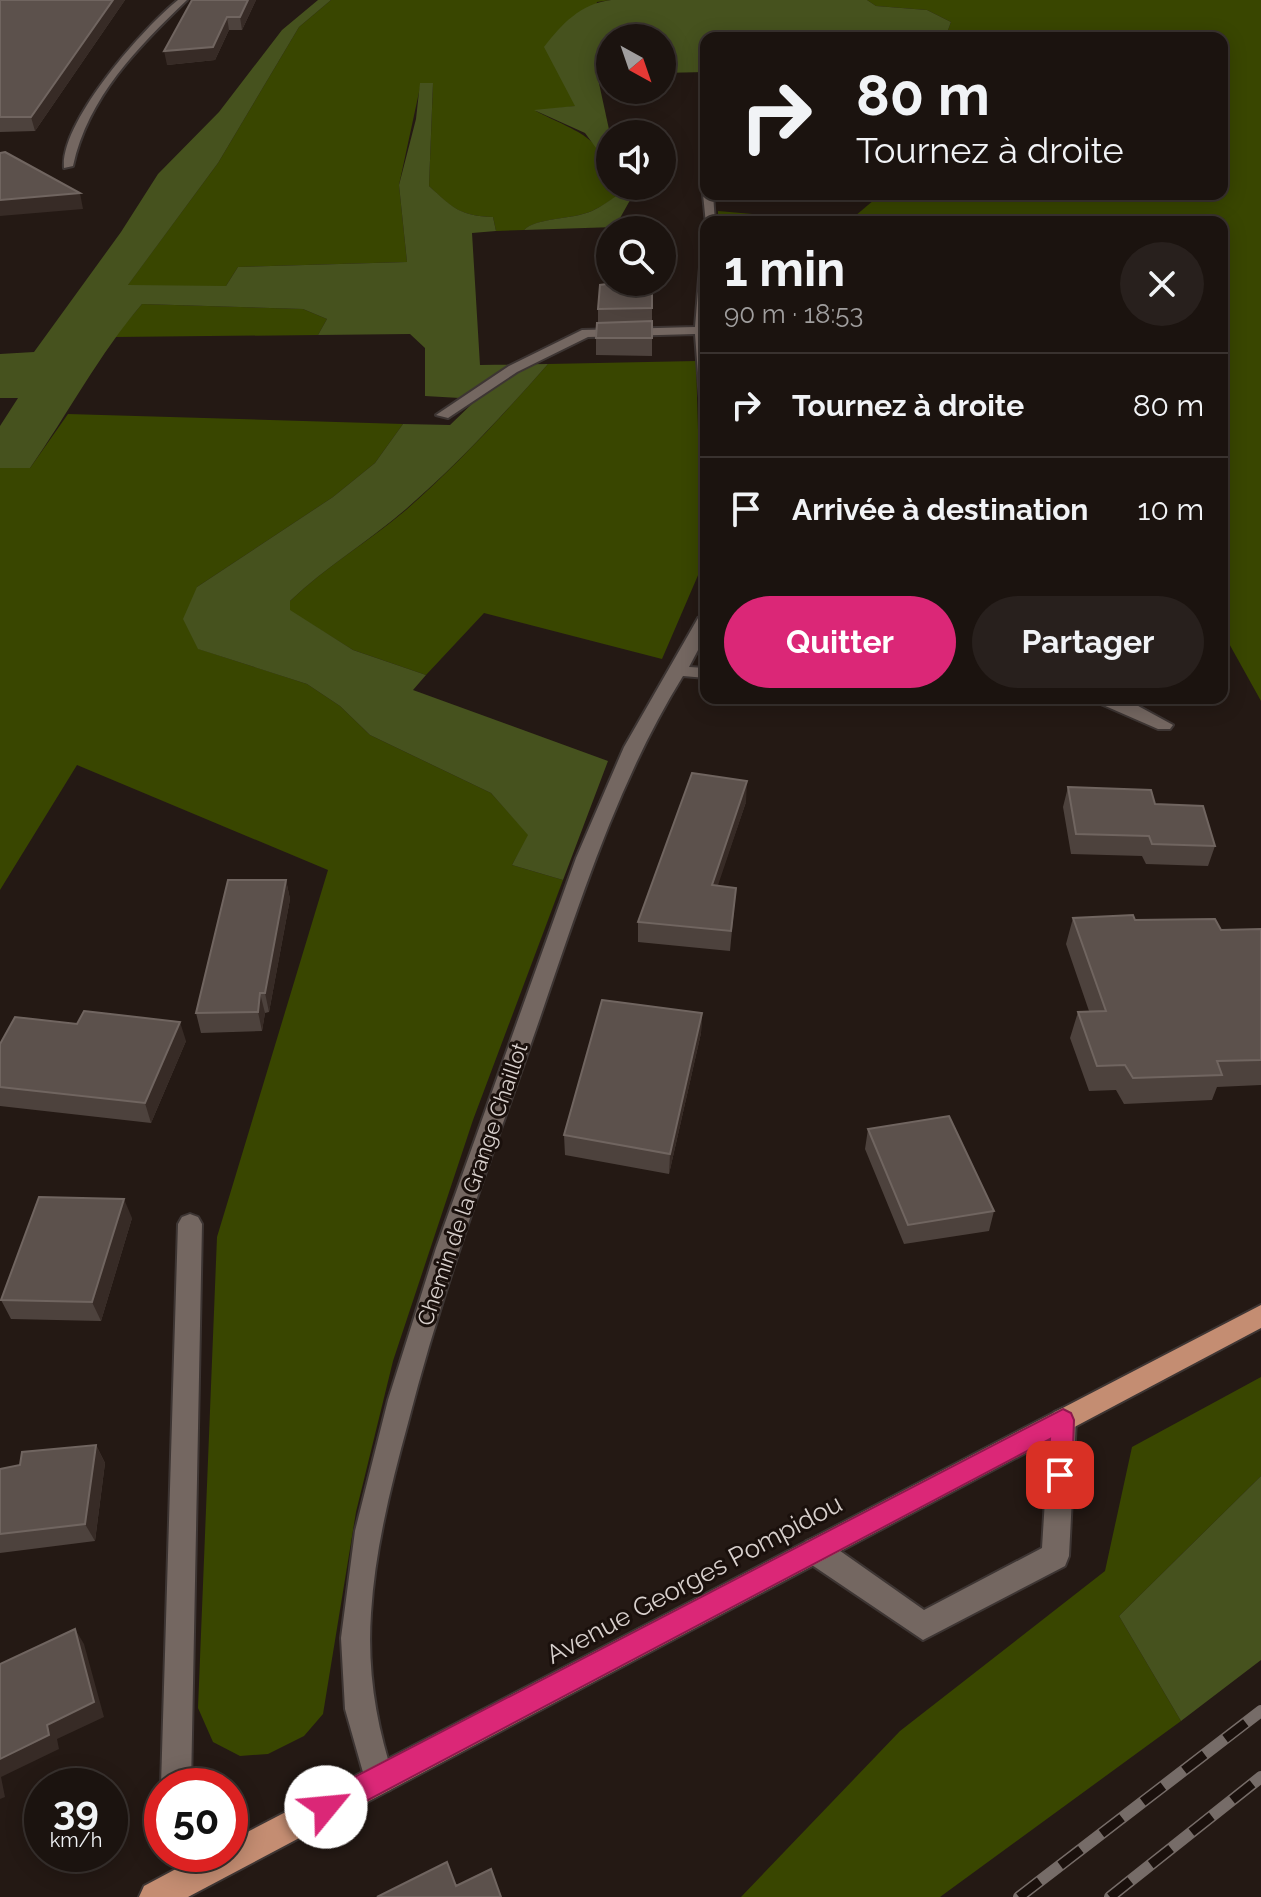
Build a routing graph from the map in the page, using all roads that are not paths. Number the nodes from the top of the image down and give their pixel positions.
1 (183, 0) edge
2 (68, 166) dead end
3 (700, 330) edge
4 (443, 415) dead end
5 (700, 630) edge
6 (679, 671) junction
7 (700, 673) edge
8 (1119, 704) edge
9 (1164, 725) dead end
10 (190, 1224) dead end
11 (1261, 1316) edge
12 (1063, 1420) junction
13 (816, 1551) junction
14 (176, 1768) edge
15 (379, 1779) junction
16 (248, 1840) edge
17 (185, 1872) edge
18 (155, 1897) edge

1 - 2 street
3 - 4 street
5 - 6 street, Chemin de la Grange Chaillot
6 - 7 street
6 - 15 street, Chemin de la Grange Chaillot
8 - 9 street
10 - 14 street
11 - 12 main road, Avenue Georges Pompidou
12 - 13 main road, Avenue Georges Pompidou
12 - 13 street
13 - 15 main road, Avenue Georges Pompidou
15 - 16 main road, Avenue Georges Pompidou
17 - 18 main road, Avenue Georges Pompidou

